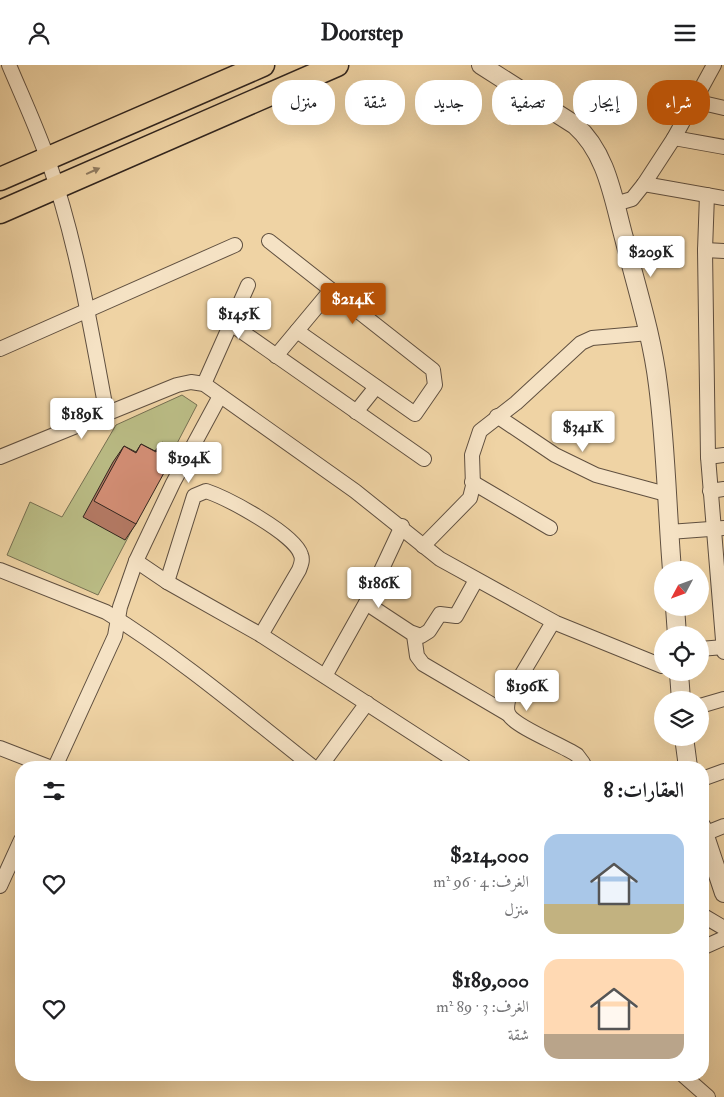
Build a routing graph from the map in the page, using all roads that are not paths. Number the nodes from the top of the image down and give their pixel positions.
1 (9, 65) edge
2 (263, 65) edge
3 (337, 65) edge
4 (481, 65) edge
5 (714, 65) edge
6 (706, 80) edge
7 (710, 105) edge
8 (724, 108) edge
9 (681, 125) edge
10 (674, 138) junction
11 (724, 147) edge
12 (48, 159) junction
13 (0, 179) edge
14 (644, 184) junction
15 (57, 187) junction
16 (707, 195) junction
17 (724, 198) edge
18 (615, 203) junction
19 (0, 212) edge
20 (269, 241) dead end
21 (234, 245) dead end
22 (705, 250) junction
23 (724, 251) edge
24 (248, 285) dead end
25 (331, 290) junction
26 (88, 311) junction
27 (231, 324) junction
28 (297, 331) junction
29 (649, 333) junction
30 (0, 349) edge
31 (276, 356) junction
32 (204, 384) junction
33 (376, 387) junction
34 (220, 396) junction
35 (356, 411) junction
36 (107, 415) junction
37 (497, 416) junction
38 (724, 455) edge
39 (0, 457) edge
40 (708, 457) junction
41 (424, 459) dead end
42 (472, 482) junction
43 (717, 490) edge
44 (666, 494) junction
45 (402, 526) junction
46 (550, 529) dead end
47 (718, 529) edge
48 (669, 532) junction
49 (423, 547) junction
50 (136, 561) junction
51 (671, 561) edge
52 (0, 570) edge
53 (476, 580) junction
54 (167, 582) junction
55 (721, 586) edge
56 (366, 603) junction
57 (120, 620) junction
58 (553, 622) junction
59 (262, 635) junction
60 (414, 635) junction
61 (709, 649) edge
62 (723, 649) edge
63 (654, 663) edge
64 (325, 676) junction
65 (724, 699) edge
66 (367, 703) junction
67 (709, 703) edge
68 (508, 714) junction
69 (685, 746) edge
70 (0, 748) edge
71 (34, 761) edge
72 (58, 761) edge
73 (305, 761) edge
74 (324, 761) edge
75 (456, 761) edge
76 (582, 761) edge
77 (687, 761) edge
78 (724, 771) edge
79 (709, 776) edge
80 (724, 826) edge
81 (709, 830) edge
82 (709, 849) edge
83 (15, 853) edge
84 (0, 886) edge
85 (724, 893) edge
86 (709, 919) edge
87 (724, 928) edge
88 (724, 938) edge
89 (709, 945) edge
90 (690, 1081) edge
91 (708, 1097) edge

1 - 12 street
2 - 12 main road
15 -> 3 main road
4 - 18 street
5 - 6 street
7 - 8 street
9 - 10 street
10 - 11 street
10 - 14 street
12 - 13 main road
12 - 15 street
14 - 16 street
14 - 18 street
15 - 19 main road
15 - 26 street
16 - 17 street
16 - 22 street
18 - 29 street
20 - 25 street
21 - 26 street
22 - 23 street
22 - 40 street
24 - 27 street
25 - 28 street
25 - 33 street
26 - 30 street
26 - 36 street
27 - 31 street
27 - 32 street
28 - 31 street
28 - 33 street
29 - 37 street
29 - 44 street
31 - 35 street
32 - 34 street
32 - 36 street
33 - 35 street
34 - 45 street
34 - 50 street
35 - 41 street
36 - 39 street
37 - 42 street
37 - 44 street
38 - 40 street
40 - 43 street
42 - 46 street
42 - 49 street
43 - 47 street
44 - 48 street
45 - 49 street
45 - 56 street
47 - 48 street
47 - 55 street
48 - 51 street
49 - 53 street
50 - 54 street
50 - 57 street
52 - 57 street
53 - 58 street
53 - 60 street
54 - 59 street
54 - 59 street
55 - 62 street
56 - 60 street
56 - 64 street
57 - 72 street
57 - 73 street
58 - 63 street
58 - 68 street
59 - 64 street
60 - 68 street
61 - 62 street
64 - 66 street
65 - 67 street
66 - 74 street
66 - 75 street
68 - 76 street
69 - 77 street
70 - 71 street
78 - 79 street
80 - 81 street
82 - 85 street
83 - 84 street
86 - 87 street
88 - 89 street
90 - 91 street

